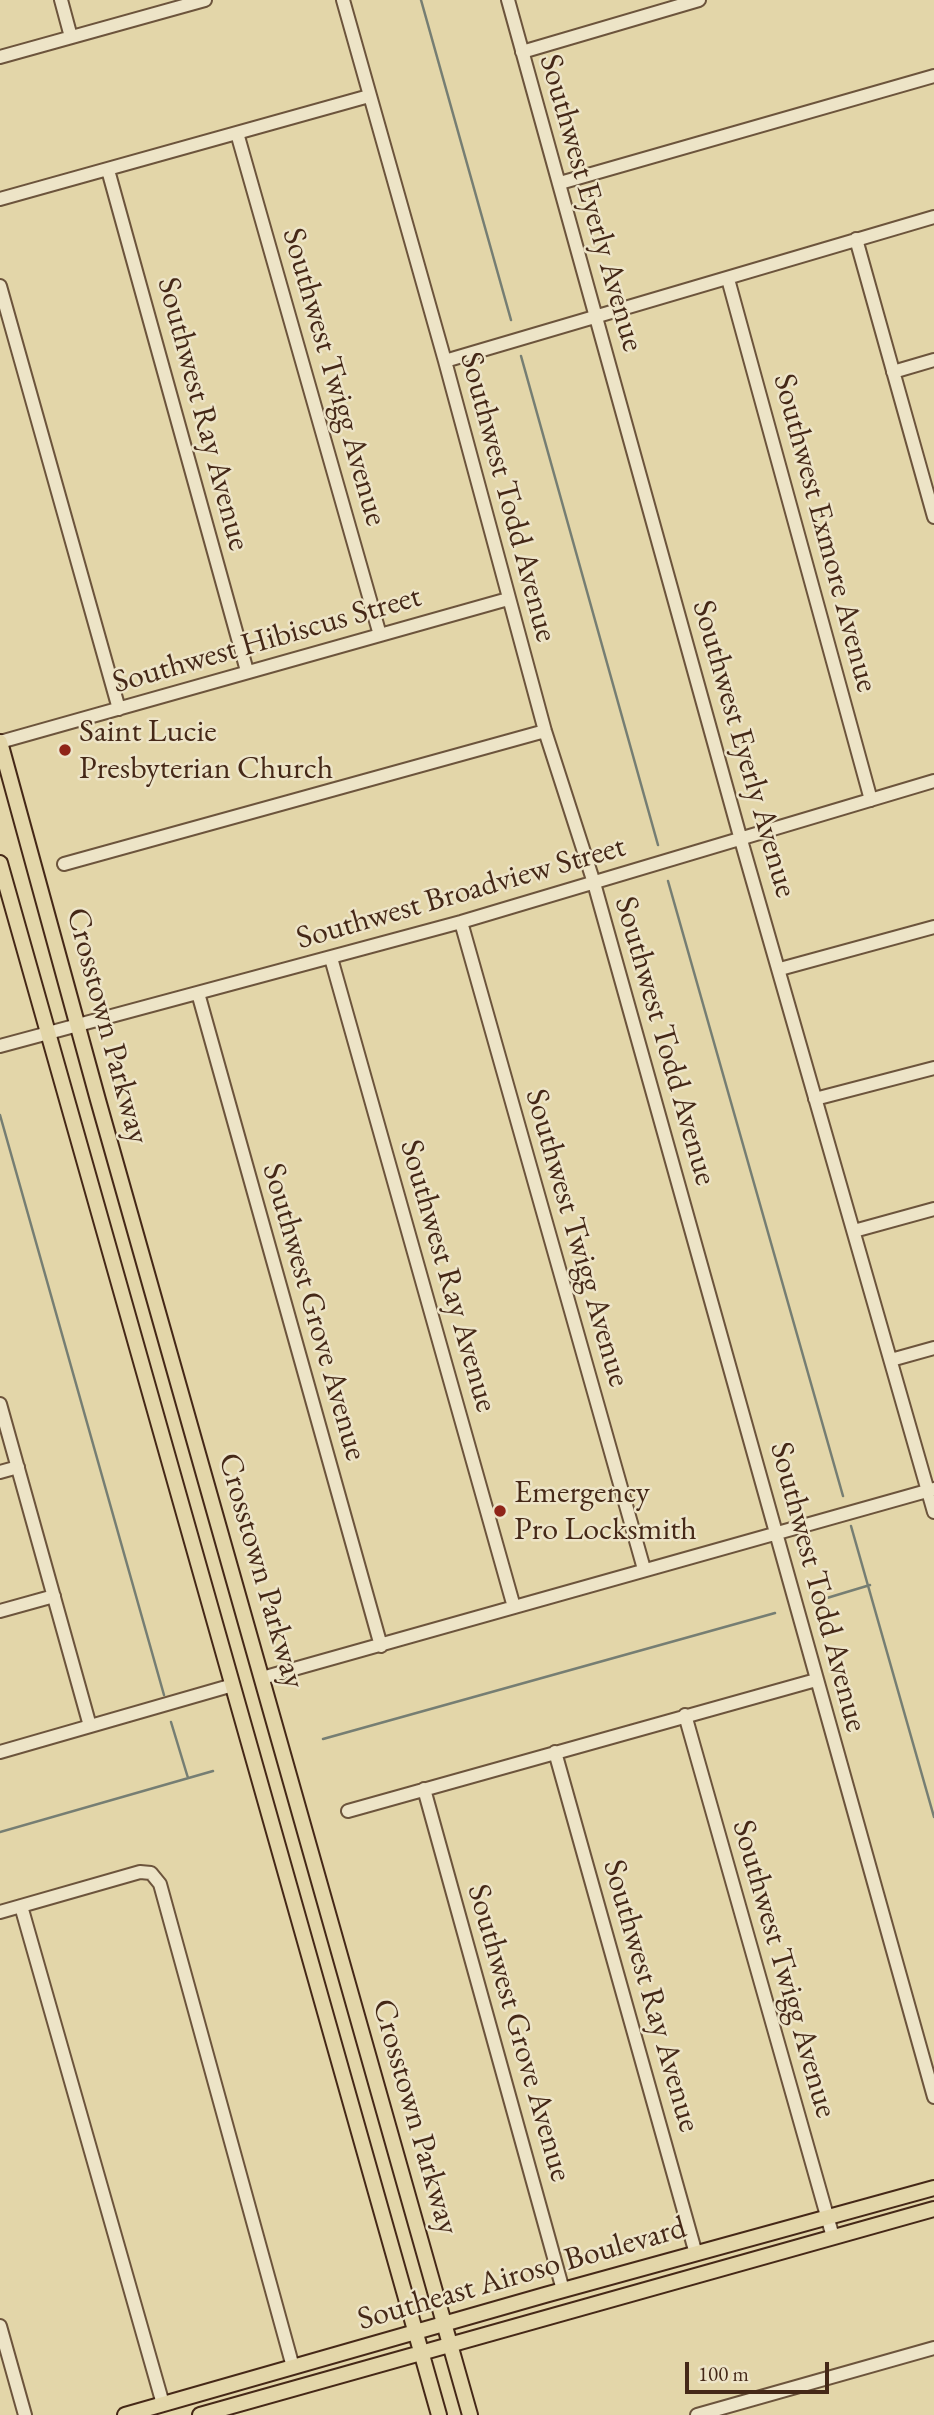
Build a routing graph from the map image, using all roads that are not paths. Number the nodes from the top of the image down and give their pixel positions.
1 (61, 0) edge
2 (204, 0) edge
3 (343, 0) edge
4 (508, 0) edge
5 (699, 0) edge
6 (71, 37) junction
7 (522, 52) junction
8 (0, 57) edge
9 (934, 76) edge
10 (369, 96) junction
11 (237, 133) junction
12 (108, 170) junction
13 (560, 183) junction
14 (0, 199) edge
15 (934, 217) edge
16 (856, 239) junction
17 (728, 279) junction
18 (0, 286) edge
19 (596, 316) junction
20 (934, 360) edge
21 (445, 361) junction
22 (893, 372) junction
23 (932, 502) edge
24 (934, 517) edge
25 (508, 599) junction
26 (380, 635) junction
27 (247, 671) junction
28 (119, 709) junction
29 (545, 731) junction
30 (0, 742) edge
31 (934, 781) edge
32 (871, 800) junction
33 (741, 840) junction
34 (0, 863) edge
35 (64, 864) dead end
36 (594, 883) junction
37 (461, 922) junction
38 (934, 927) edge
39 (331, 958) junction
40 (780, 969) junction
41 (198, 993) junction
42 (77, 1024) junction
43 (49, 1032) junction
44 (0, 1046) edge
45 (934, 1068) edge
46 (815, 1099) junction
47 (934, 1209) edge
48 (854, 1231) junction
49 (934, 1348) edge
50 (891, 1360) junction
51 (0, 1404) edge
52 (18, 1467) junction
53 (0, 1472) edge
54 (931, 1490) edge
55 (934, 1512) edge
56 (776, 1533) junction
57 (643, 1569) junction
58 (54, 1596) junction
59 (514, 1607) junction
60 (0, 1612) edge
61 (381, 1646) junction
62 (262, 1678) junction
63 (816, 1679) junction
64 (233, 1685) junction
65 (685, 1715) junction
66 (90, 1726) junction
67 (0, 1752) edge
68 (555, 1752) junction
69 (424, 1789) junction
70 (348, 1811) dead end
71 (21, 1906) junction
72 (0, 1912) edge
73 (934, 2097) edge
74 (934, 2188) edge
75 (934, 2208) edge
76 (828, 2218) junction
77 (833, 2237) junction
78 (696, 2254) junction
79 (563, 2290) junction
80 (445, 2324) junction
81 (0, 2326) edge
82 (416, 2332) junction
83 (450, 2344) junction
84 (934, 2348) edge
85 (421, 2353) junction
86 (293, 2367) junction
87 (163, 2404) junction
88 (25, 2415) edge
89 (125, 2415) edge
90 (200, 2415) edge
91 (439, 2415) edge
92 (470, 2415) edge
93 (697, 2415) edge

1 - 6 street
2 - 6 street
3 - 10 street, Southwest Todd Avenue
4 - 7 street, Southwest Eyerly Avenue
5 - 7 street
6 - 8 street
7 - 13 street, Southwest Eyerly Avenue
9 - 13 street
10 - 11 street
10 - 21 street, Southwest Todd Avenue
11 - 12 street
11 - 26 street, Southwest Twigg Avenue
12 - 14 street
12 - 27 street, Southwest Ray Avenue
13 - 19 street, Southwest Eyerly Avenue
15 - 16 street
16 - 17 street
16 - 22 street
17 - 19 street
17 - 32 street, Southwest Exmore Avenue
18 - 28 street
19 - 21 street
19 - 33 street, Southwest Eyerly Avenue
20 - 22 street
21 - 25 street, Southwest Todd Avenue
22 - 23 street
23 - 24 street
25 - 26 street, Southwest Hibiscus Street
25 - 29 street, Southwest Todd Avenue
26 - 27 street, Southwest Hibiscus Street
27 - 28 street, Southwest Hibiscus Street
28 - 30 street, Southwest Hibiscus Street
29 - 35 street
29 - 36 street, Southwest Todd Avenue
30 - 42 main road, Crosstown Parkway
31 - 32 street, Southwest Broadview Street
32 - 33 street, Southwest Broadview Street
33 - 36 street, Southwest Broadview Street
33 - 40 street, Southwest Eyerly Avenue
34 - 43 main road, Crosstown Parkway
36 - 37 street, Southwest Broadview Street
36 - 56 street, Southwest Todd Avenue
37 - 39 street, Southwest Broadview Street
37 - 57 street, Southwest Twigg Avenue
38 - 40 street
39 - 41 street, Southwest Broadview Street
39 - 59 street, Southwest Ray Avenue
40 - 46 street, Southwest Eyerly Avenue
41 - 42 street, Southwest Broadview Street
41 - 61 street, Southwest Grove Avenue
42 - 43 street, Southwest Broadview Street
42 - 62 main road, Crosstown Parkway
43 - 44 street, Southwest Broadview Street
43 - 64 main road, Crosstown Parkway
45 - 46 street
46 - 48 street, Southwest Eyerly Avenue
47 - 48 street
48 - 50 street, Southwest Eyerly Avenue
49 - 50 street
50 - 54 street, Southwest Eyerly Avenue
51 - 52 street
52 - 53 street
52 - 58 street
54 - 55 street, Southwest Eyerly Avenue
54 - 56 street
56 - 57 street
56 - 63 street, Southwest Todd Avenue
57 - 59 street
58 - 60 street
58 - 66 street
59 - 61 street
61 - 62 street
62 - 80 main road, Crosstown Parkway
63 - 65 street
63 - 73 street, Southwest Todd Avenue
64 - 66 street
64 - 82 main road, Crosstown Parkway
65 - 68 street
65 - 76 street, Southwest Twigg Avenue
66 - 67 street
68 - 69 street
68 - 78 street, Southwest Ray Avenue
69 - 70 street
69 - 79 street, Southwest Grove Avenue
71 - 72 street
71 - 86 street
71 - 87 street
74 - 76 main road, Southeast Airoso Boulevard
75 - 77 main road, Southeast Airoso Boulevard
76 - 77 street, Southwest Twigg Avenue
76 - 78 main road, Southeast Airoso Boulevard
77 - 83 main road, Southeast Airoso Boulevard
78 - 79 main road, Southeast Airoso Boulevard
79 - 80 main road, Southeast Airoso Boulevard
80 - 82 main road, Southeast Airoso Boulevard
80 - 83 main road, Crosstown Parkway
81 - 88 street
82 - 85 main road, Crosstown Parkway
82 - 86 main road, Southeast Airoso Boulevard
83 - 85 main road, Southeast Airoso Boulevard
83 - 92 main road, Crosstown Parkway
84 - 93 street
85 - 90 main road, Southeast Airoso Boulevard
85 - 91 main road, Crosstown Parkway
86 - 87 main road, Southeast Airoso Boulevard
87 - 89 main road, Southeast Airoso Boulevard

